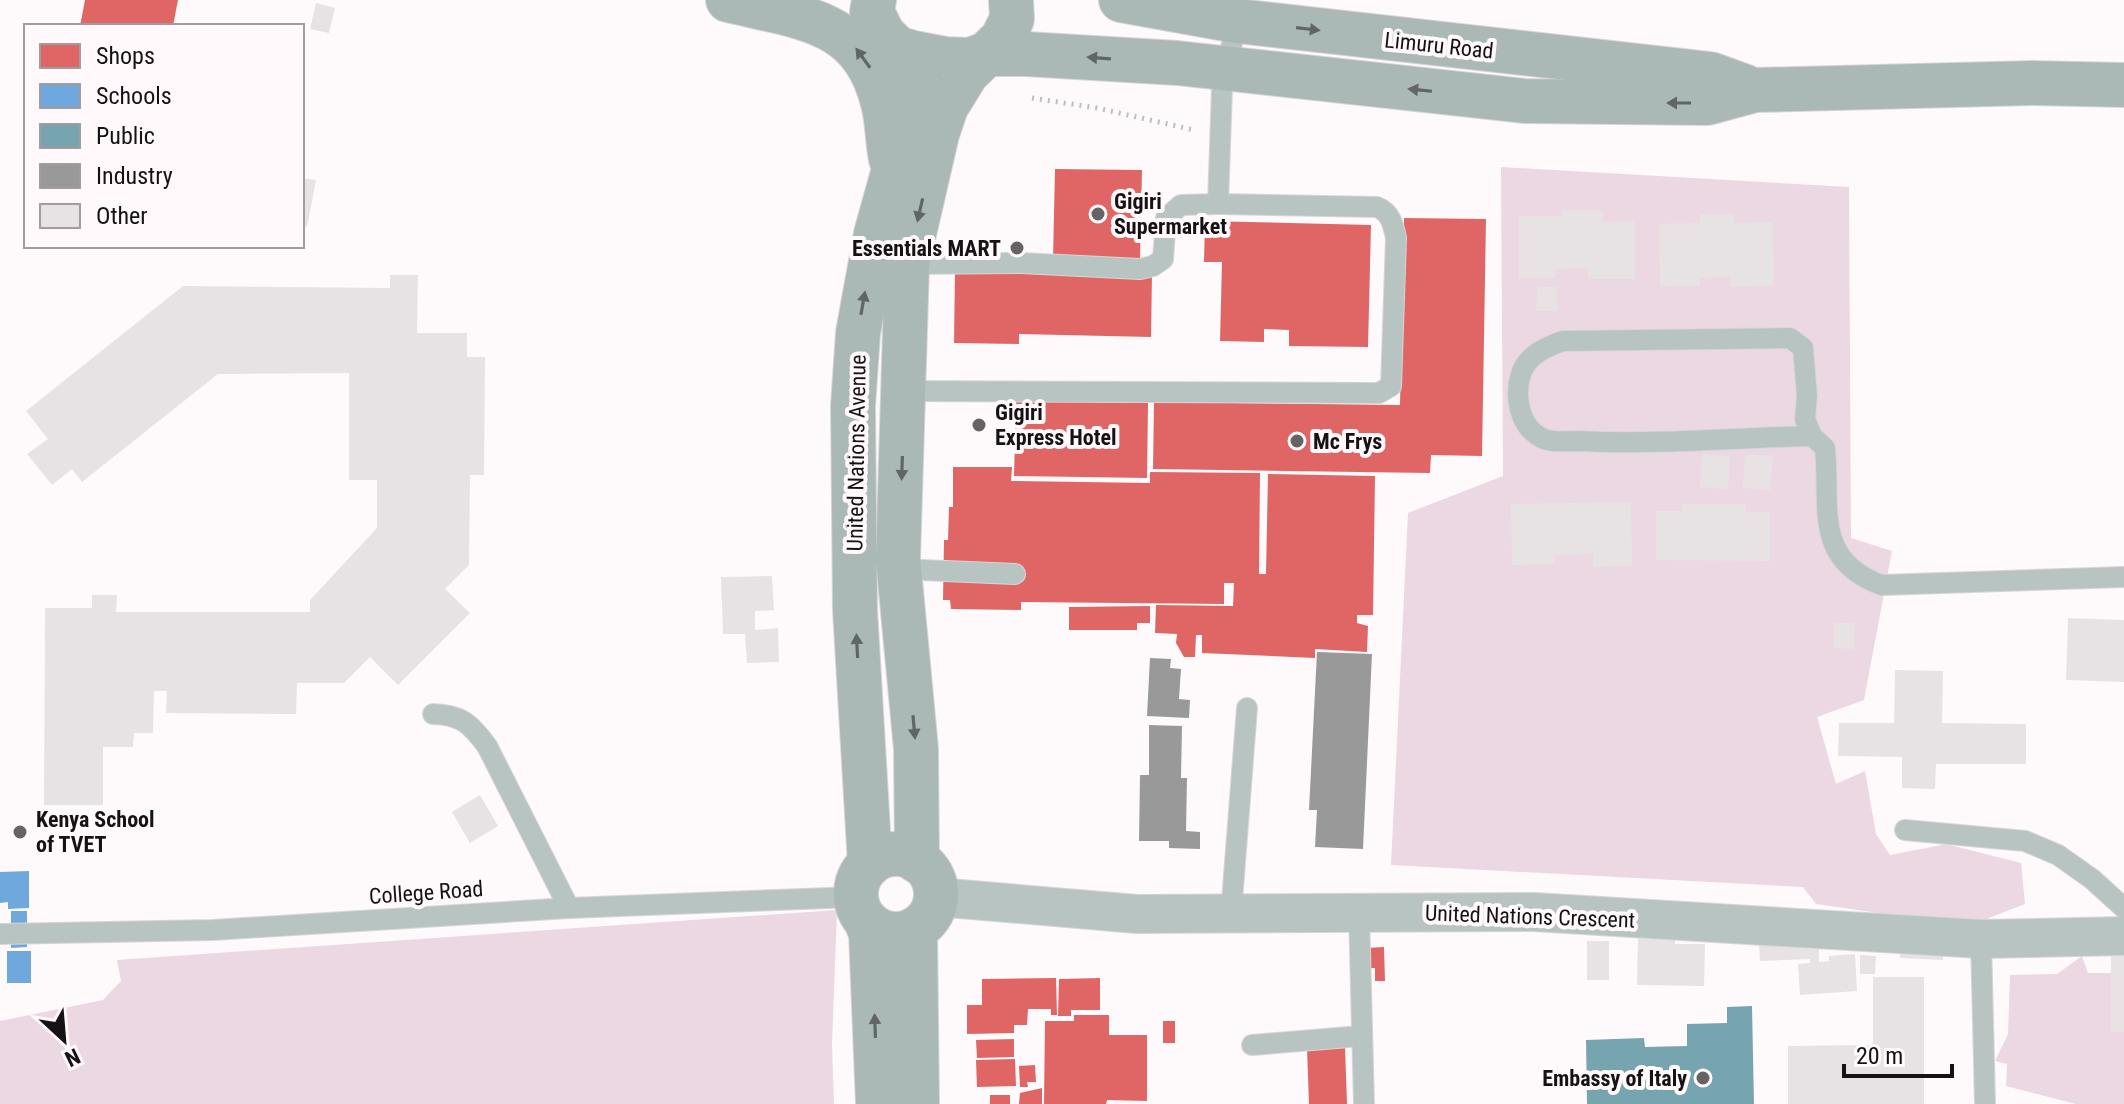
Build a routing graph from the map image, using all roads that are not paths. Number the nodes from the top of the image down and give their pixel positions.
1 (728, 0) edge
2 (1011, 0) edge
3 (1121, 0) edge
4 (867, 4) edge
5 (1237, 21) junction
6 (907, 51) junction
7 (986, 54) junction
8 (1225, 70) junction
9 (2124, 85) edge
10 (1755, 90) junction
11 (894, 174) junction
12 (1218, 204) junction
13 (907, 264) junction
14 (904, 391) junction
15 (1812, 436) junction
16 (899, 569) junction
17 (1015, 574) dead end
18 (2124, 577) edge
19 (1247, 708) dead end
20 (433, 714) dead end
21 (1905, 830) dead end
22 (864, 894) junction
23 (923, 896) junction
24 (569, 908) junction
25 (2124, 908) edge
26 (1359, 913) junction
27 (1231, 914) junction
28 (0, 934) edge
29 (2124, 936) edge
30 (1981, 939) junction
31 (1361, 1036) junction
32 (1252, 1045) dead end
33 (878, 1104) edge
34 (917, 1104) edge
35 (1364, 1104) edge
36 (1985, 1104) edge

11 -> 1 main road
2 - 7 main road, United Nations Avenue
3 - 5 main road, Limuru Road
4 - 6 main road
5 - 8 lane
5 -> 10 main road, Limuru Road
6 - 7 main road, Limuru Road
6 - 11 main road, United Nations Avenue
8 -> 7 main road, Limuru Road
7 -> 13 main road, United Nations Avenue
10 -> 8 main road, Limuru Road
8 - 12 lane
9 - 10 main road, Limuru Road
22 -> 11 main road, United Nations Avenue
12 - 13 lane
12 - 14 lane
13 - 14 main road, United Nations Avenue
14 -> 16 main road, United Nations Avenue
15 - 15 lane
15 - 18 lane
16 - 17 lane
16 -> 23 main road, United Nations Avenue
19 - 27 lane
20 - 24 lane
21 - 25 lane
22 - 23 main road
22 - 23 main road
22 - 24 lane, College Road
33 -> 22 main road, United Nations Avenue
23 - 27 street, United Nations Crescent
23 - 34 main road, United Nations Avenue
24 - 28 lane, College Road
26 - 27 street, United Nations Crescent
26 - 30 street, United Nations Crescent
26 - 31 lane
29 - 30 street, United Nations Crescent
30 - 36 lane
31 - 32 lane
31 - 35 lane

